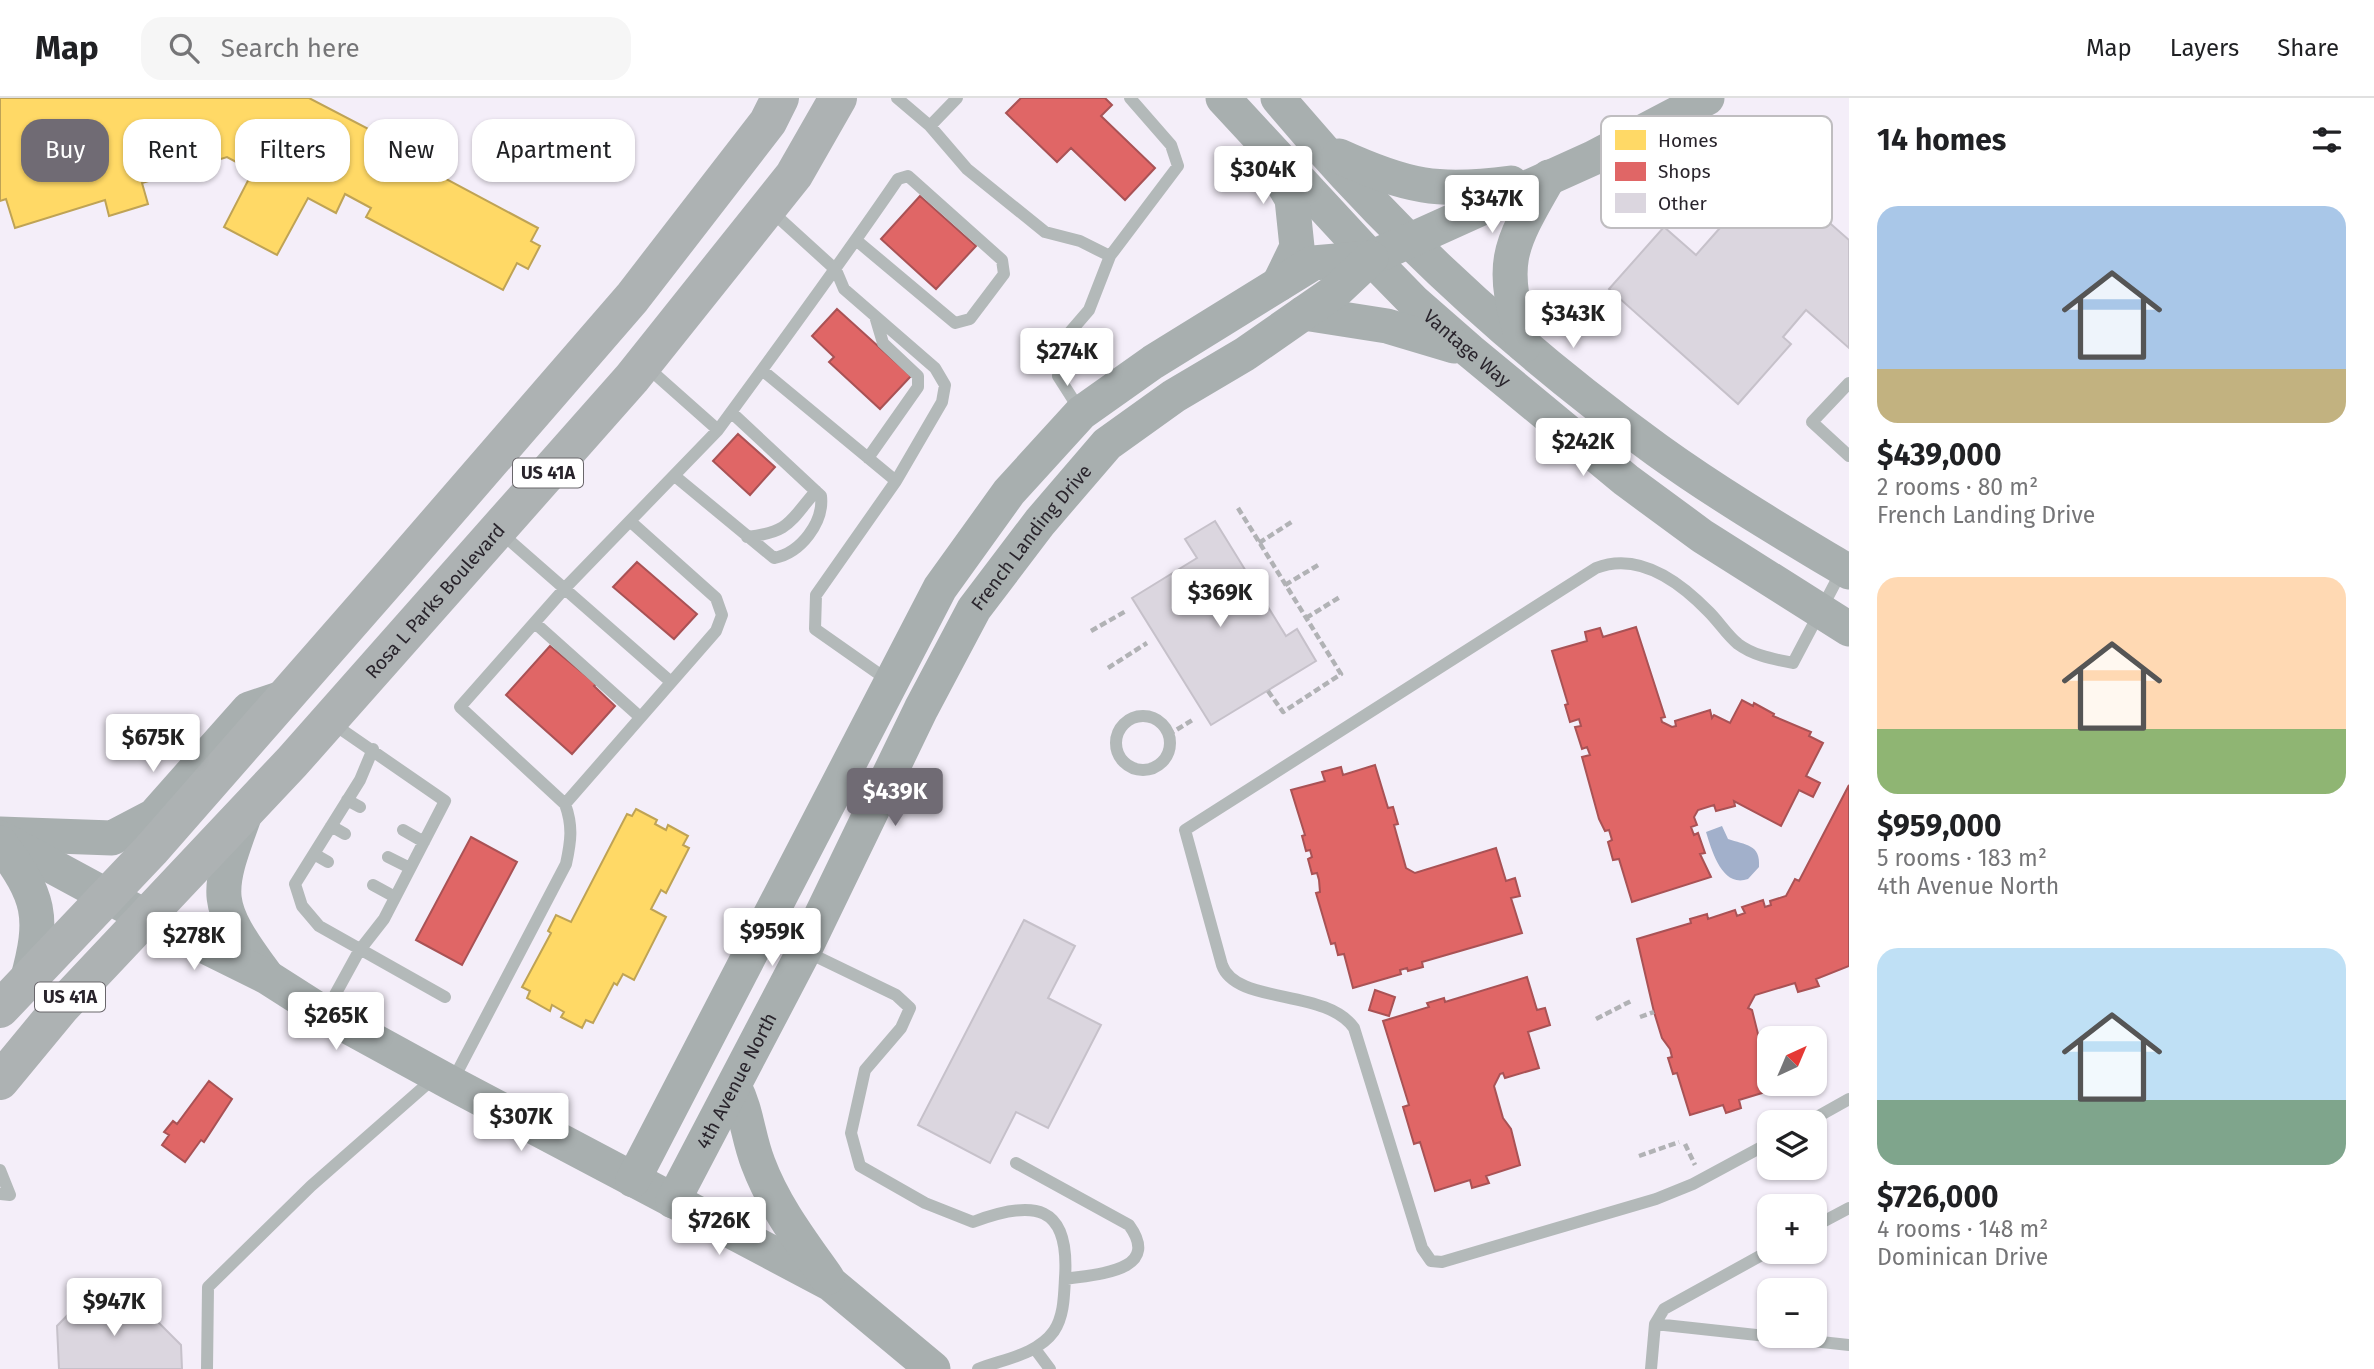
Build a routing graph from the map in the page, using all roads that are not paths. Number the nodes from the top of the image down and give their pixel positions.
1 (780, 98) edge
2 (838, 98) edge
3 (897, 98) edge
4 (957, 98) edge
5 (1130, 98) edge
6 (1223, 98) edge
7 (1278, 98) edge
8 (1707, 98) edge
9 (1671, 116) edge
10 (930, 126) junction
11 (1253, 132) junction
12 (1326, 150) junction
13 (1601, 151) edge
14 (1549, 177) junction
15 (769, 209) junction
16 (856, 240) junction
17 (1411, 241) junction
18 (1110, 256) junction
19 (1371, 258) junction
20 (836, 270) junction
21 (1279, 284) junction
22 (637, 292) junction
23 (1304, 313) junction
24 (875, 316) junction
25 (1524, 345) junction
26 (1470, 351) junction
27 (643, 365) junction
28 (762, 370) junction
29 (1849, 383) edge
30 (731, 412) junction
31 (1081, 412) junction
32 (718, 430) junction
33 (1107, 444) junction
34 (1849, 456) edge
35 (868, 458) junction
36 (676, 477) junction
37 (896, 481) junction
38 (816, 491) junction
39 (631, 522) junction
40 (498, 530) junction
41 (747, 537) junction
42 (1847, 566) edge
43 (565, 588) junction
44 (1834, 620) edge
45 (535, 623) junction
46 (890, 681) junction
47 (671, 682) junction
48 (285, 697) junction
49 (640, 717) junction
50 (329, 721) junction
51 (1168, 736) joint
52 (373, 749) junction
53 (347, 800) junction
54 (565, 804) junction
55 (360, 807) dead end
56 (246, 810) junction
57 (331, 826) junction
58 (402, 831) dead end
59 (345, 834) dead end
60 (0, 836) edge
61 (424, 842) junction
62 (0, 843) edge
63 (314, 854) junction
64 (388, 857) dead end
65 (328, 862) dead end
66 (410, 868) junction
67 (373, 885) dead end
68 (108, 897) junction
69 (395, 897) junction
70 (146, 917) junction
71 (769, 918) junction
72 (811, 937) junction
73 (359, 951) junction
74 (267, 976) junction
75 (27, 981) junction
76 (444, 997) dead end
77 (0, 1009) edge
78 (325, 1014) junction
79 (444, 1079) junction
80 (0, 1081) edge
81 (734, 1086) junction
82 (1849, 1099) edge
83 (1827, 1111) edge
84 (1757, 1149) edge
85 (1016, 1163) dead end
86 (0, 1170) edge
87 (633, 1180) junction
88 (0, 1194) edge
89 (673, 1201) junction
90 (1849, 1208) edge
91 (1827, 1220) edge
92 (1757, 1258) edge
93 (1065, 1279) junction
94 (831, 1284) junction
95 (1655, 1324) junction
96 (1849, 1345) edge
97 (1035, 1349) junction
98 (926, 1362) edge
99 (207, 1369) edge
100 (978, 1369) edge
101 (1050, 1369) edge
102 (1651, 1369) edge

1 - 22 main road, US 41A
2 - 15 main road, Rosa L Parks Boulevard / US 41A
3 - 10 lane
4 - 10 lane
5 - 18 lane
6 - 11 street, Vantage Way
7 - 12 street, Vantage Way
8 - 9 street, French Landing Drive
10 - 18 lane
11 - 19 street, Vantage Way
11 - 21 street
12 - 14 street
12 - 17 street, Vantage Way
13 - 14 street, French Landing Drive
14 - 17 street, French Landing Drive
14 - 25 street
15 - 20 lane
15 - 27 main road, Rosa L Parks Boulevard / US 41A
16 - 16 lane
16 - 20 lane
17 - 19 street, French Landing Drive
17 - 25 street, Vantage Way
18 - 31 lane
19 - 21 street, French Landing Drive
19 - 23 street, French Landing Drive
19 - 26 street, Vantage Way
20 - 24 lane
20 - 28 lane
21 - 31 street, French Landing Drive
22 - 40 main road
22 - 48 main road, US 41A
23 - 26 street
23 - 33 street, French Landing Drive
24 - 35 lane
24 - 37 lane
25 - 42 street, Vantage Way
26 - 44 street, Vantage Way
27 - 32 lane
27 - 40 main road, Rosa L Parks Boulevard / US 41A
28 - 30 lane
28 - 35 lane
29 - 34 lane
30 - 32 lane
30 - 38 lane
31 - 33 street
31 - 46 street, French Landing Drive
32 - 36 lane
33 - 72 street, French Landing Drive
35 - 37 lane
36 - 39 lane
36 - 41 lane
37 - 46 lane
38 - 41 lane
38 - 41 lane
39 - 43 lane
39 - 47 lane
40 - 43 lane
40 - 50 main road, Rosa L Parks Boulevard / US 41A
42 - 44 lane
43 - 45 lane
43 - 47 lane
44 - 84 lane
45 - 49 lane
45 - 54 lane
46 - 71 street, French Landing Drive
47 - 49 lane
48 - 60 street
48 - 68 main road, US 41A
49 - 54 lane
50 - 52 lane
50 - 56 main road, Rosa L Parks Boulevard / US 41A
51 - 51 lane
52 - 53 lane
52 - 61 lane
53 - 55 lane
53 - 57 lane
54 - 79 lane
56 - 70 main road, Rosa L Parks Boulevard / US 41A
56 - 74 street
57 - 59 lane
57 - 63 lane
58 - 61 lane
60 - 68 street
61 - 66 lane
62 - 75 street
63 - 65 lane
63 - 73 lane
64 - 66 lane
66 - 69 lane
67 - 69 lane
68 - 70 street
68 - 75 main road, US 41A
69 - 73 lane
70 - 74 street
70 - 80 main road, Rosa L Parks Boulevard / US 41A
71 - 72 street
71 - 87 street
72 - 81 street, 4th Avenue North
72 - 93 lane
73 - 76 lane
73 - 78 lane
74 - 78 street
75 - 77 main road, US 41A
78 - 79 street
79 - 87 street
79 - 99 lane
81 - 89 street, 4th Avenue North
81 - 94 street
82 - 83 lane
85 - 93 lane
86 - 88 lane
87 - 89 street
89 - 94 street
90 - 91 lane
92 - 95 lane
93 - 97 lane
94 - 98 street
95 - 96 lane
95 - 102 lane
97 - 100 lane
97 - 101 lane

